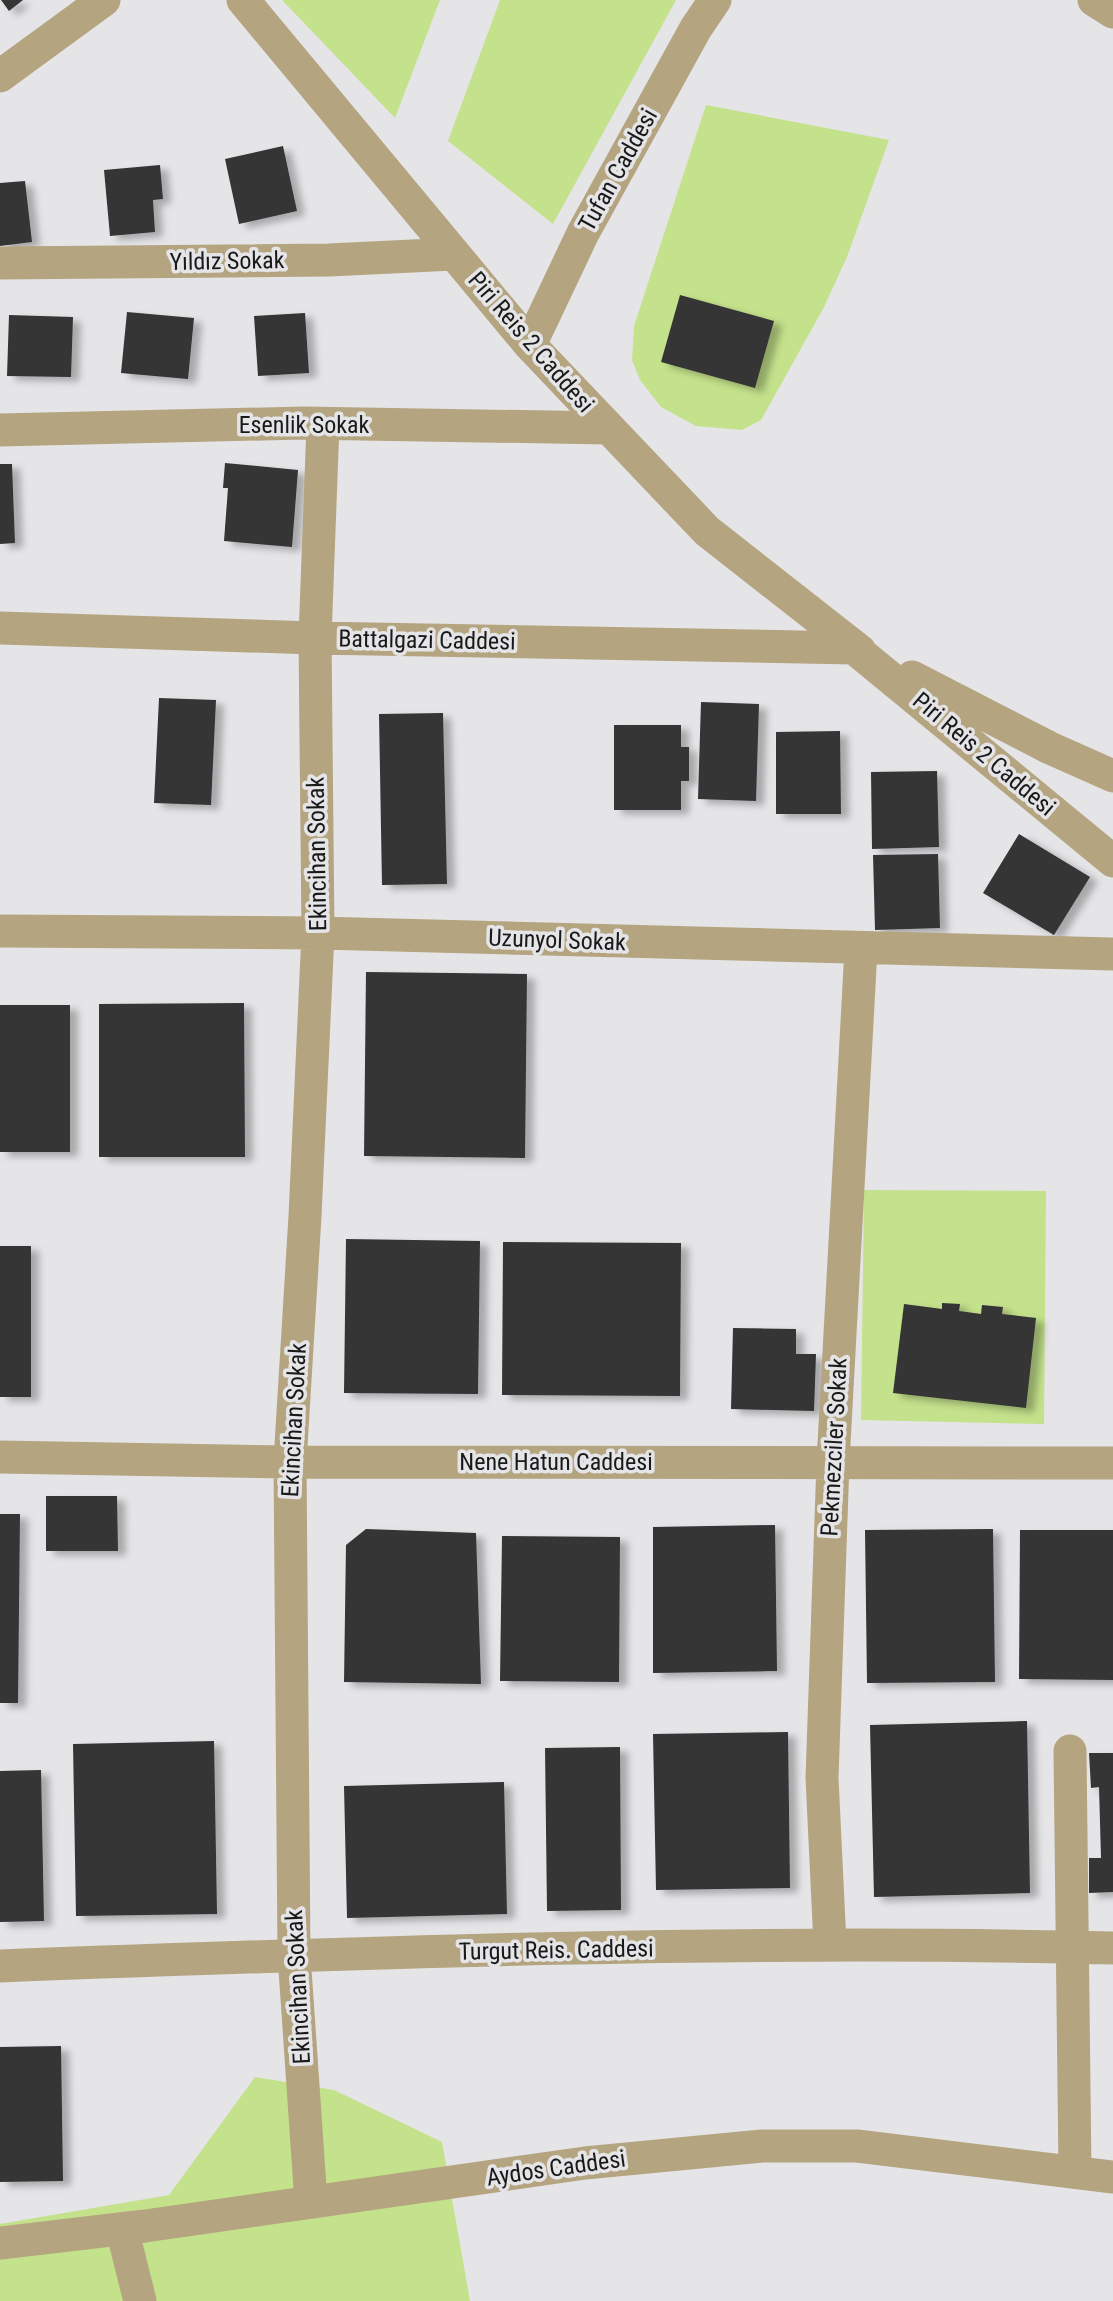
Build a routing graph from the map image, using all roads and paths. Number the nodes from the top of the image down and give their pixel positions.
1 (104, 0) edge
2 (243, 0) edge
3 (715, 0) edge
4 (1094, 0) edge
5 (1113, 12) edge
6 (0, 76) edge
7 (454, 254) junction
8 (0, 263) edge
9 (530, 345) junction
10 (323, 424) junction
11 (608, 428) junction
12 (0, 429) edge
13 (0, 628) edge
14 (314, 638) junction
15 (854, 648) junction
16 (1113, 775) edge
17 (1113, 861) edge
18 (0, 932) edge
19 (318, 933) junction
20 (861, 949) junction
21 (1113, 954) edge
22 (0, 1457) edge
23 (290, 1462) junction
24 (833, 1462) junction
25 (1113, 1463) edge
26 (1070, 1751) dead end
27 (830, 1944) junction
28 (1073, 1947) junction
29 (1113, 1948) edge
30 (294, 1955) junction
31 (0, 1966) edge
32 (1076, 2172) junction
33 (1113, 2177) edge
34 (311, 2202) junction
35 (122, 2229) junction
36 (0, 2243) edge
37 (140, 2301) edge

1 - 6 street
2 - 7 street, Piri Reis 2 Caddesi
3 - 9 street, Tufan Caddesi
4 - 5 street
7 - 8 street, Yıldız Sokak
7 - 9 street, Piri Reis 2 Caddesi
9 - 11 street, Piri Reis 2 Caddesi
10 - 11 street, Esenlik Sokak
10 - 12 street, Esenlik Sokak
10 - 14 street, Ekincihan Sokak
11 - 15 street, Piri Reis 2 Caddesi
13 - 14 street, Battalgazi Caddesi
14 - 15 street, Battalgazi Caddesi
14 - 19 street, Ekincihan Sokak
15 - 16 street, Piri Reis 2 Caddesi
15 - 17 street, Piri Reis 2 Caddesi
18 - 19 street, Uzunyol Sokak
19 - 20 street, Uzunyol Sokak
19 - 23 street, Ekincihan Sokak
20 - 21 street, Uzunyol Sokak
20 - 24 street, Pekmezciler Sokak
22 - 23 street, Nene Hatun Caddesi
23 - 24 street, Nene Hatun Caddesi
23 - 30 street, Ekincihan Sokak
24 - 25 street, Nene Hatun Caddesi
24 - 27 street, Pekmezciler Sokak
26 - 28 street
27 - 28 street, Turgut Reis. Caddesi
27 - 30 street, Turgut Reis. Caddesi
28 - 29 street, Turgut Reis. Caddesi
28 - 32 street
30 - 31 street, Turgut Reis. Caddesi
30 - 34 street, Ekincihan Sokak
32 - 33 street, Aydos Caddesi
32 - 34 street, Aydos Caddesi
34 - 35 street, Aydos Caddesi
35 - 36 street, Aydos Caddesi
35 - 37 street

